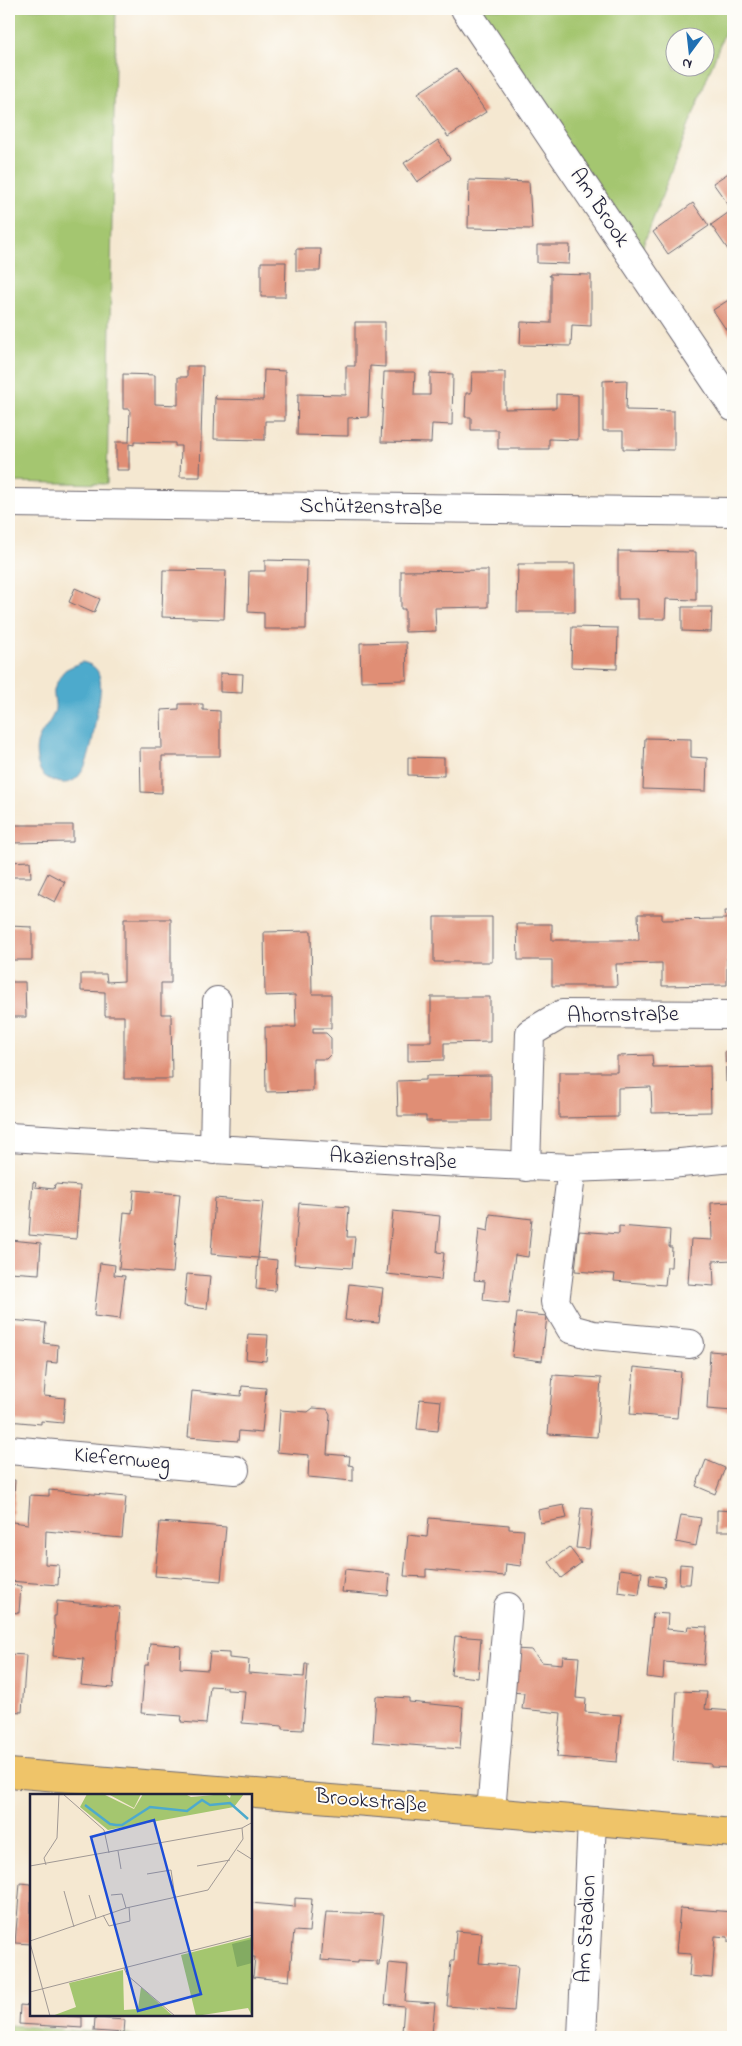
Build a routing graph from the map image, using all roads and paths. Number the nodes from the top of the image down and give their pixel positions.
1 (465, 9) edge
2 (733, 407) edge
3 (9, 503) edge
4 (733, 512) edge
5 (217, 1001) dead end
6 (733, 1015) edge
7 (9, 1137) edge
8 (214, 1150) junction
9 (733, 1158) edge
10 (526, 1166) junction
11 (572, 1168) junction
12 (690, 1344) dead end
13 (9, 1450) edge
14 (234, 1470) dead end
15 (508, 1607) dead end
16 (9, 1773) edge
17 (491, 1812) junction
18 (592, 1821) junction
19 (733, 1834) edge
20 (582, 2037) edge

1 - 2 street, Am Brook
3 - 4 street, Schützenstraße
5 - 8 street
6 - 10 street, Ahornstraße
7 - 8 street, Akazienstraße
8 - 10 street, Akazienstraße
9 - 11 street, Akazienstraße
10 - 11 street, Akazienstraße
11 - 12 street
13 - 14 street, Kiefernweg
15 - 17 street
16 - 17 main road, Brookstraße
17 - 18 main road, Brookstraße
18 - 19 main road, Brookstraße
18 - 20 street, Am Stadion

